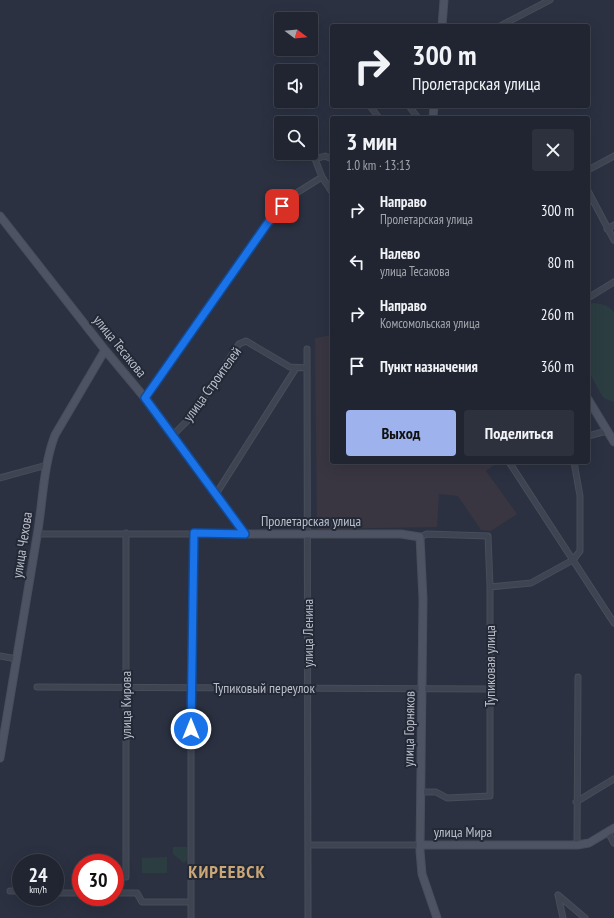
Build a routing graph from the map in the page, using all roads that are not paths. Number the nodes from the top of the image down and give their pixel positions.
1 (444, 0) edge
2 (550, 0) edge
3 (442, 24) edge
4 (504, 24) edge
5 (614, 156) edge
6 (330, 158) edge
7 (590, 169) edge
8 (322, 177) junction
9 (330, 189) edge
10 (590, 195) edge
11 (0, 216) edge
12 (614, 225) edge
13 (607, 229) junction
14 (614, 240) edge
15 (614, 282) edge
16 (590, 297) edge
17 (307, 349) dead end
18 (105, 350) junction
19 (296, 368) junction
20 (307, 368) junction
21 (145, 398) junction
22 (590, 402) edge
23 (607, 432) junction
24 (173, 435) junction
25 (590, 436) edge
26 (614, 440) edge
27 (510, 464) edge
28 (574, 464) edge
29 (47, 465) junction
30 (0, 478) edge
31 (216, 494) junction
32 (126, 533) junction
33 (194, 533) junction
34 (38, 534) junction
35 (245, 534) junction
36 (308, 534) junction
37 (488, 536) joint
38 (420, 537) junction
39 (573, 560) junction
40 (490, 587) junction
41 (614, 623) edge
42 (0, 656) edge
43 (17, 659) junction
44 (578, 677) dead end
45 (37, 687) dead end
46 (126, 688) junction
47 (191, 688) junction
48 (308, 689) junction
49 (423, 689) junction
50 (490, 689) junction
51 (0, 758) edge
52 (614, 779) edge
53 (421, 792) junction
54 (576, 802) junction
55 (611, 830) edge
56 (614, 843) edge
57 (308, 845) junction
58 (420, 845) junction
59 (577, 845) junction
60 (126, 877) dead end
61 (124, 893) edge
62 (191, 902) junction
63 (191, 918) edge
64 (308, 918) edge
65 (437, 918) edge
66 (563, 918) edge
67 (585, 918) edge

1 - 3 main road
2 - 4 street
5 - 7 street
6 - 8 street
8 - 9 street
8 - 21 street
10 - 13 street
11 - 18 main road, улица Тесакова
12 - 13 street
13 - 14 street
15 - 16 street
17 - 20 street, улица Ленина
18 - 21 main road, улица Тесакова
18 - 29 main road, улица Чехова
19 - 20 street, улица Строителей
19 - 24 street, улица Строителей
19 - 31 street
20 - 36 street, улица Ленина
21 - 24 main road, улица Тесакова
22 - 23 main road
23 - 25 street
23 - 26 main road
24 - 31 main road, улица Тесакова
27 - 39 street
28 - 39 street
29 - 30 street
29 - 34 main road, улица Чехова
31 - 35 main road, улица Тесакова
32 - 33 street, Пролетарская улица
32 - 34 street, Пролетарская улица
32 - 46 street, улица Кирова
33 - 35 street, Пролетарская улица
33 - 47 street
34 - 43 main road, улица Чехова
35 - 36 main road, Пролетарская улица
36 - 38 main road, Пролетарская улица
36 - 48 street, улица Ленина
37 - 38 street, Пролетарская улица
37 - 40 street, Тупиковая улица
38 - 49 main road, улица Горняков
39 - 40 street
39 - 41 street
40 - 50 street, Тупиковая улица
42 - 43 street
43 - 51 main road, улица Чехова
44 - 54 street
45 - 46 street, Тупиковый переулок
46 - 47 street, Тупиковый переулок
46 - 60 street, улица Кирова
47 - 48 street, Тупиковый переулок
47 - 62 street
48 - 49 street, Тупиковый переулок
48 - 57 street, улица Ленина
49 - 50 street, Тупиковый переулок
49 - 53 main road, улица Горняков
50 - 53 street, Тупиковая улица
52 - 54 street
53 - 58 main road, улица Горняков
54 - 59 street
55 - 56 street
55 - 59 main road, улица Мира
57 - 58 street, улица Мира
57 - 64 street, улица Ленина
58 - 59 main road, улица Мира
58 - 65 main road, улица Горняков
61 - 62 street
62 - 63 street
66 - 67 street

